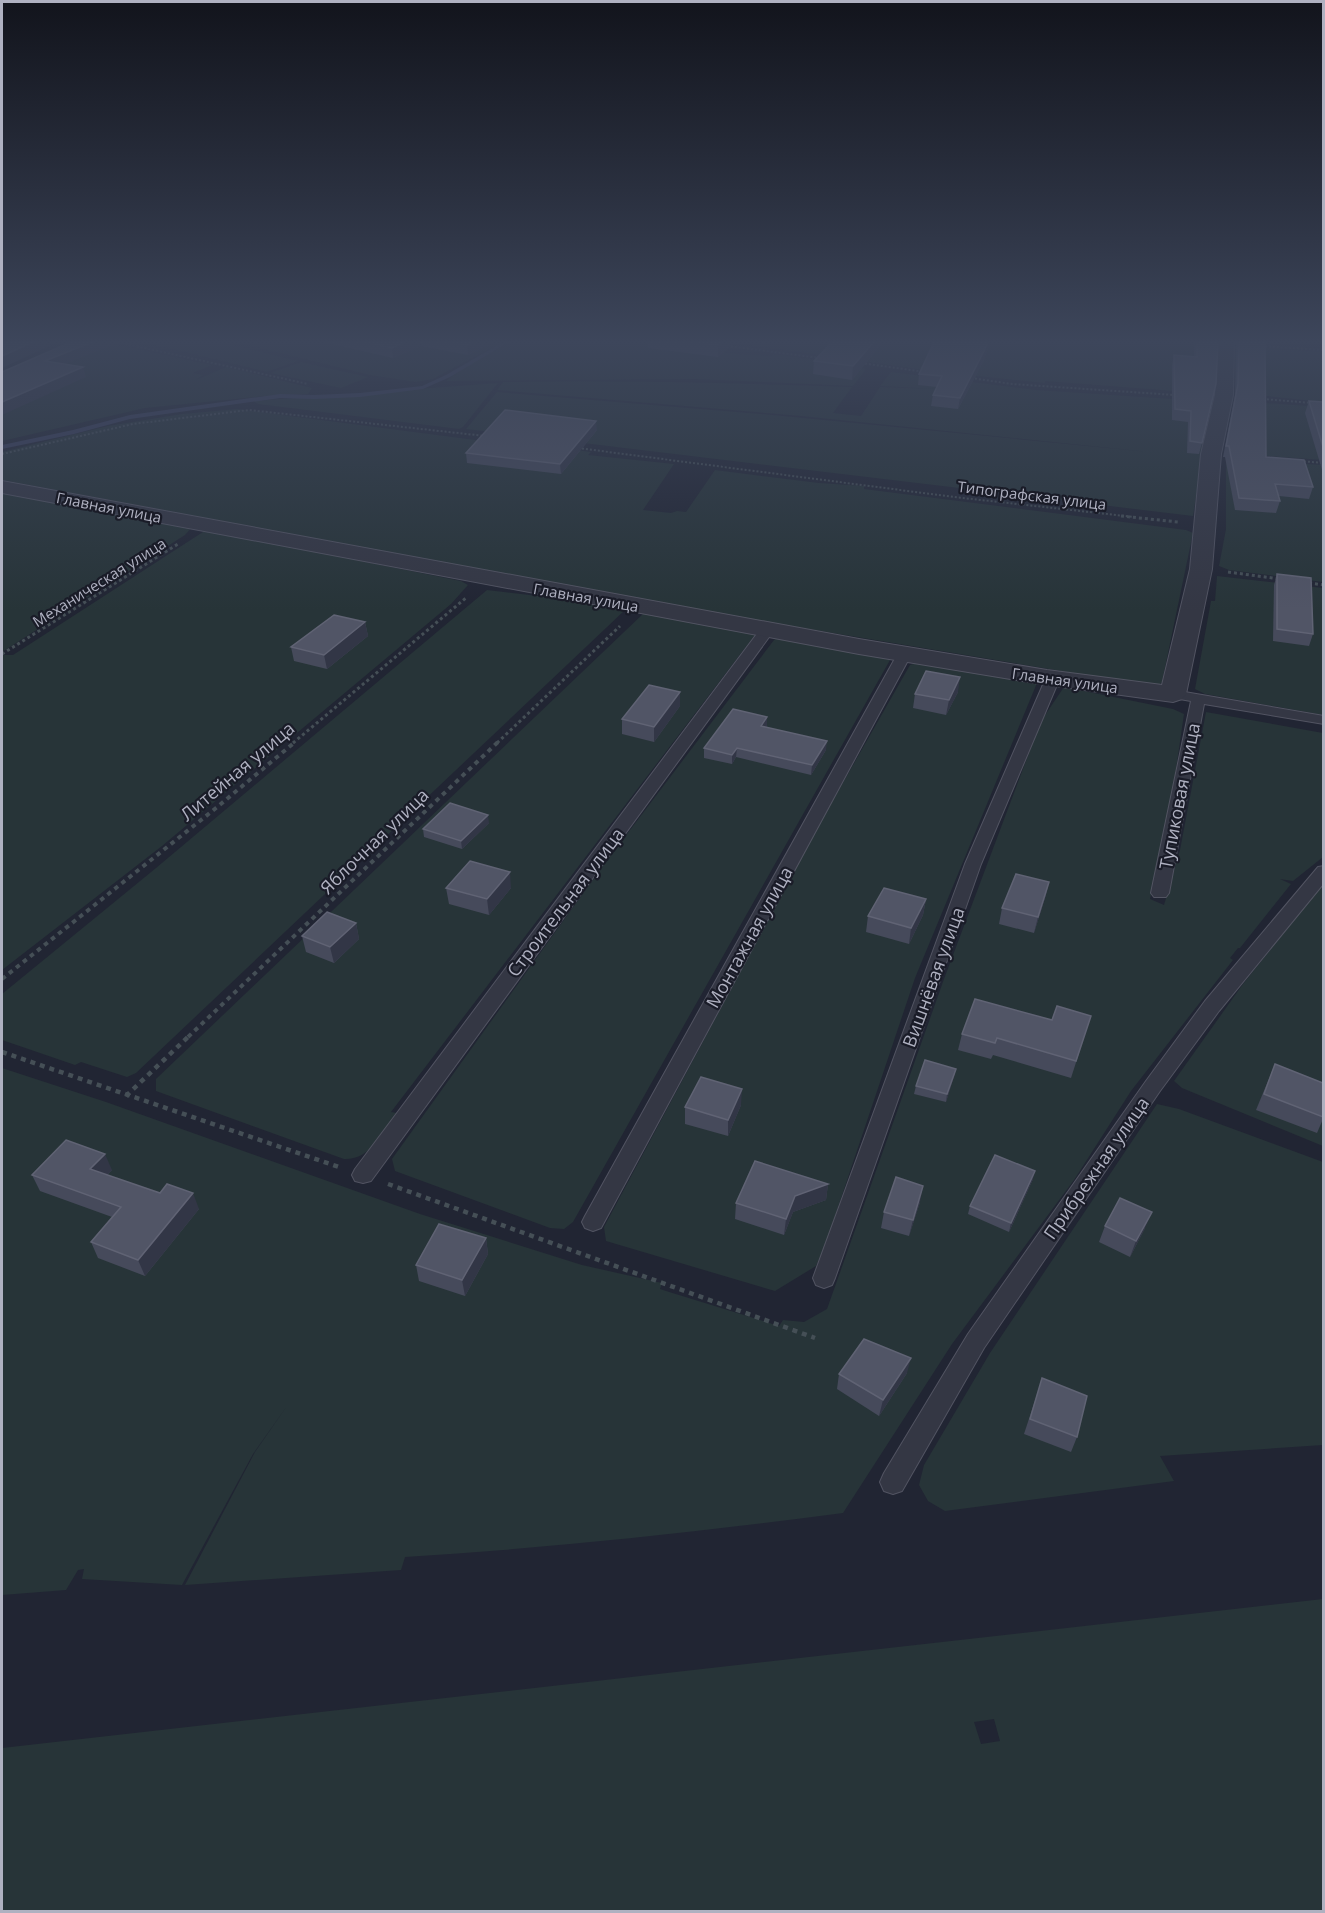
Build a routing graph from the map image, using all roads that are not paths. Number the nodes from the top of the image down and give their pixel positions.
1 (1216, 431) edge
2 (2, 487) edge
3 (768, 630) junction
4 (905, 653) junction
5 (1052, 680) junction
6 (1173, 694) junction
7 (1198, 700) junction
8 (1323, 720) edge
9 (1323, 871) edge
10 (1160, 893) dead end
11 (363, 1175) road end
12 (593, 1222) dead end
13 (824, 1278) dead end
14 (893, 1482) dead end

1 - 6 street
2 - 3 street, Главная улица
3 - 4 street, Главная улица
3 - 11 lane, Строительная улица
4 - 5 street, Главная улица
4 - 12 lane, Монтажная улица
5 - 6 street, Главная улица
5 - 13 lane, Вишнёвая улица
6 - 7 lane
7 - 8 lane
7 - 10 lane, Тупиковая улица
9 - 14 lane, Прибрежная улица

